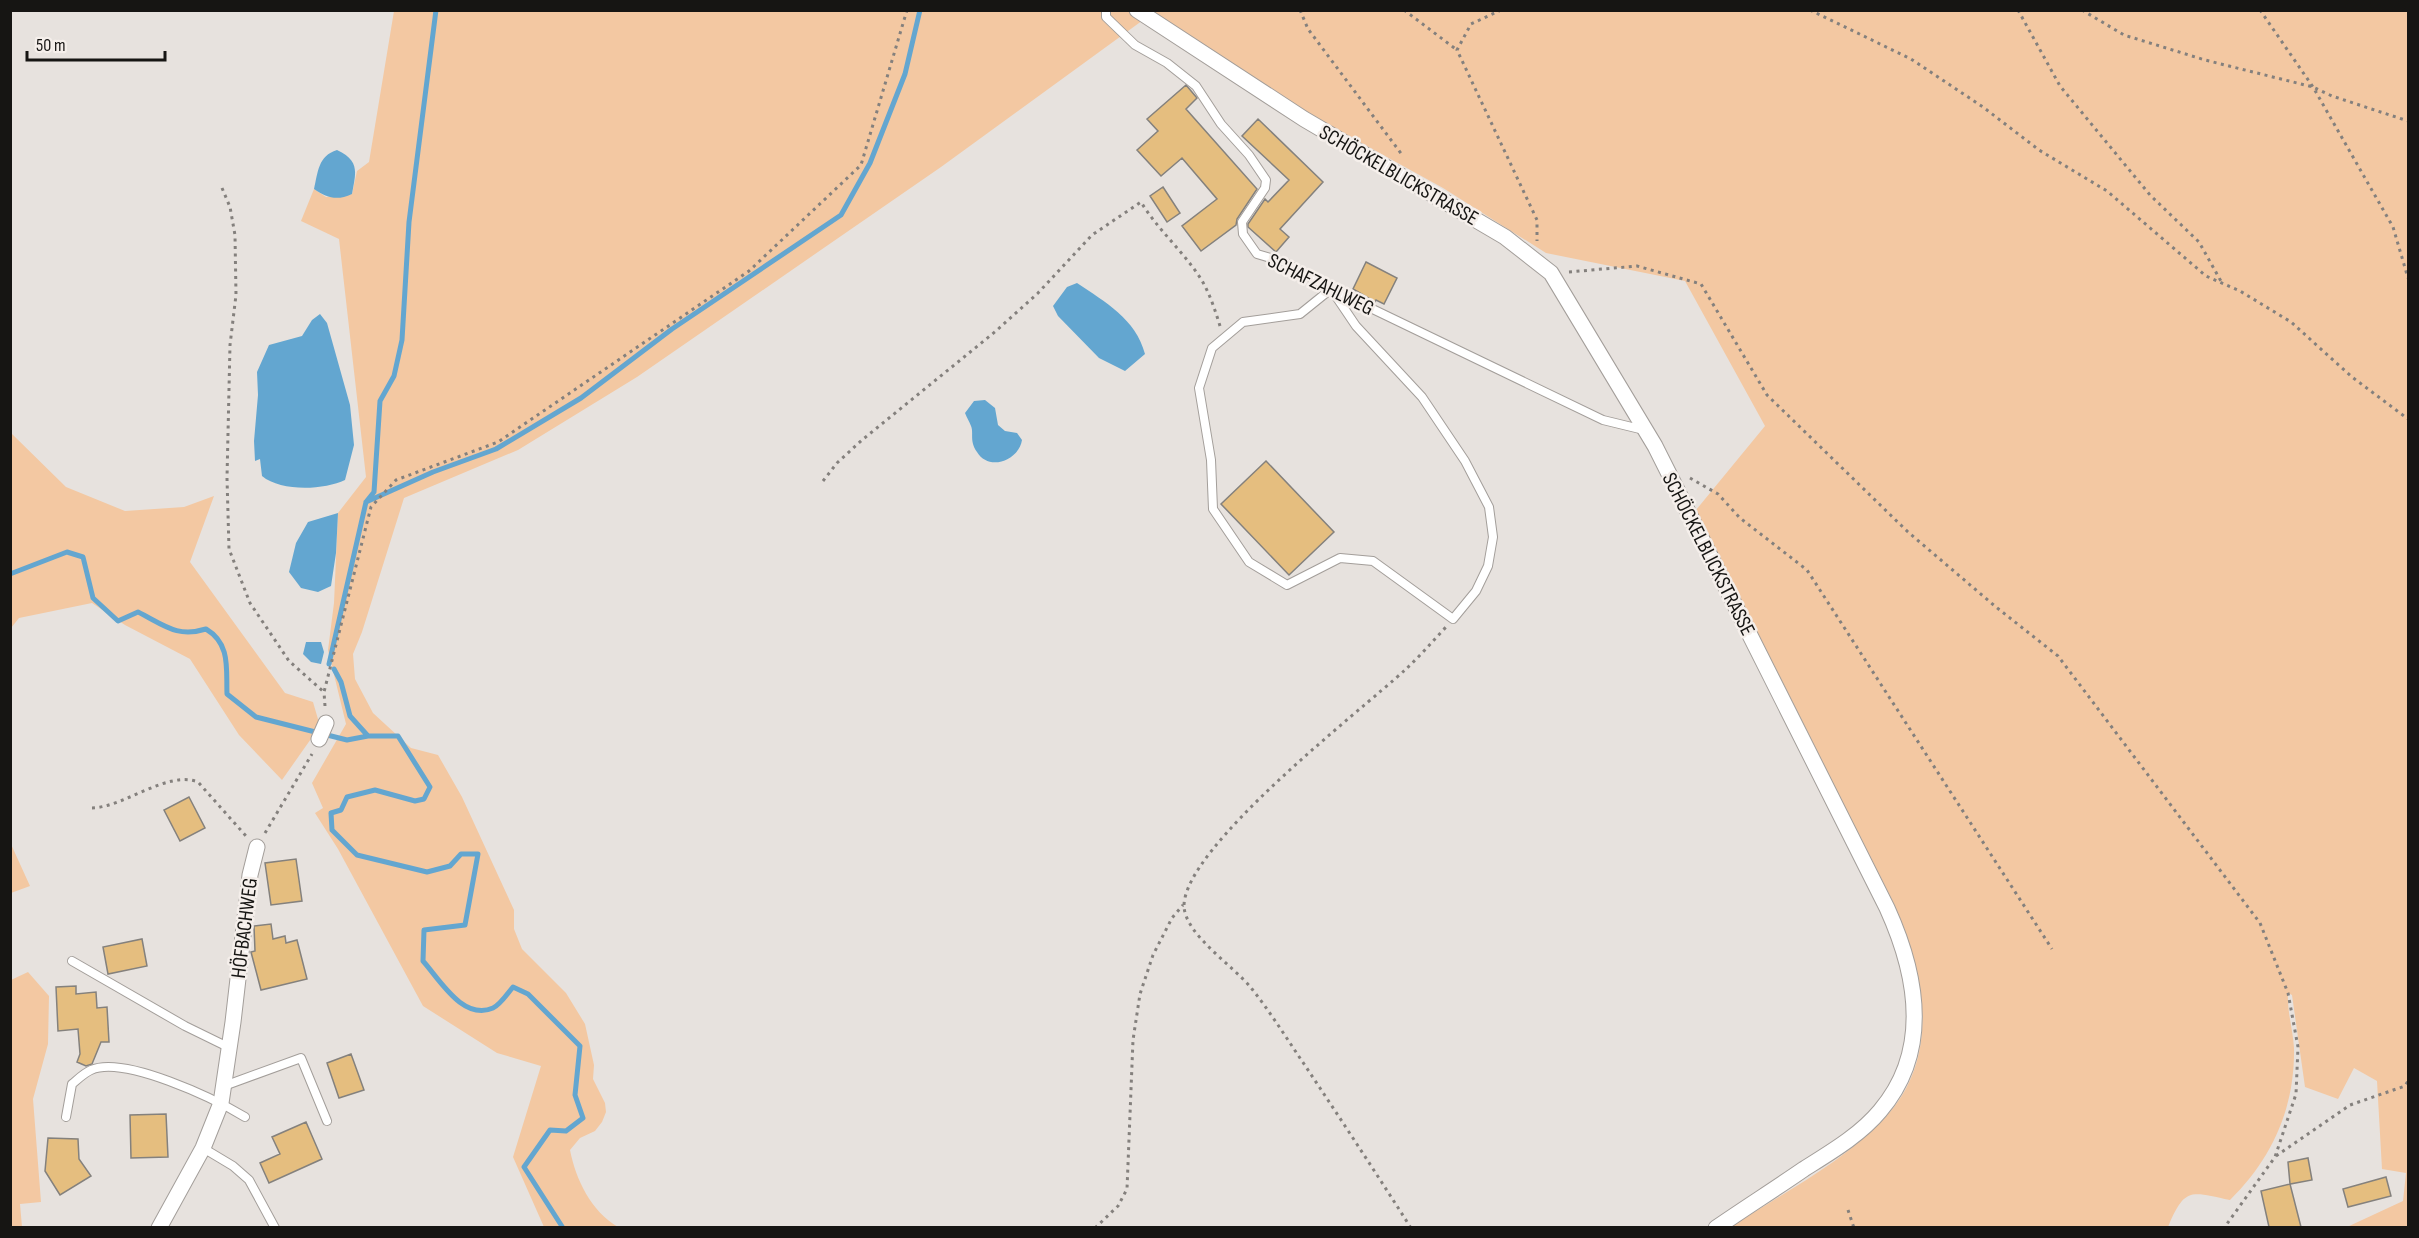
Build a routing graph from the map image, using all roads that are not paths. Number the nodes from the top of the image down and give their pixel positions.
1 (1106, 10) edge
2 (1137, 10) edge
3 (1331, 289) junction
4 (1646, 430) junction
5 (326, 723) dead end
6 (319, 739) road end
7 (257, 847) road end
8 (72, 961) dead end
9 (230, 1048) junction
10 (224, 1086) junction
11 (221, 1103) junction
12 (66, 1117) dead end
13 (245, 1117) dead end
14 (327, 1121) dead end
15 (203, 1148) junction
16 (159, 1227) edge
17 (275, 1227) edge
18 (1716, 1227) edge

1 - 3 lane, SCHAFZAHLWEG
2 - 4 street, SCHÖCKELBLICKSTRASSE
3 - 3 lane
3 - 4 lane, SCHAFZAHLWEG
4 - 18 street, SCHÖCKELBLICKSTRASSE
5 - 6 street
7 - 9 street, HÖFBACHWEG
8 - 9 lane
9 - 10 street, HÖFBACHWEG
10 - 11 street, HÖFBACHWEG
10 - 14 lane
11 - 12 lane
11 - 13 lane
11 - 15 street, HÖFBACHWEG
15 - 16 street, HÖFBACHWEG
15 - 17 lane

